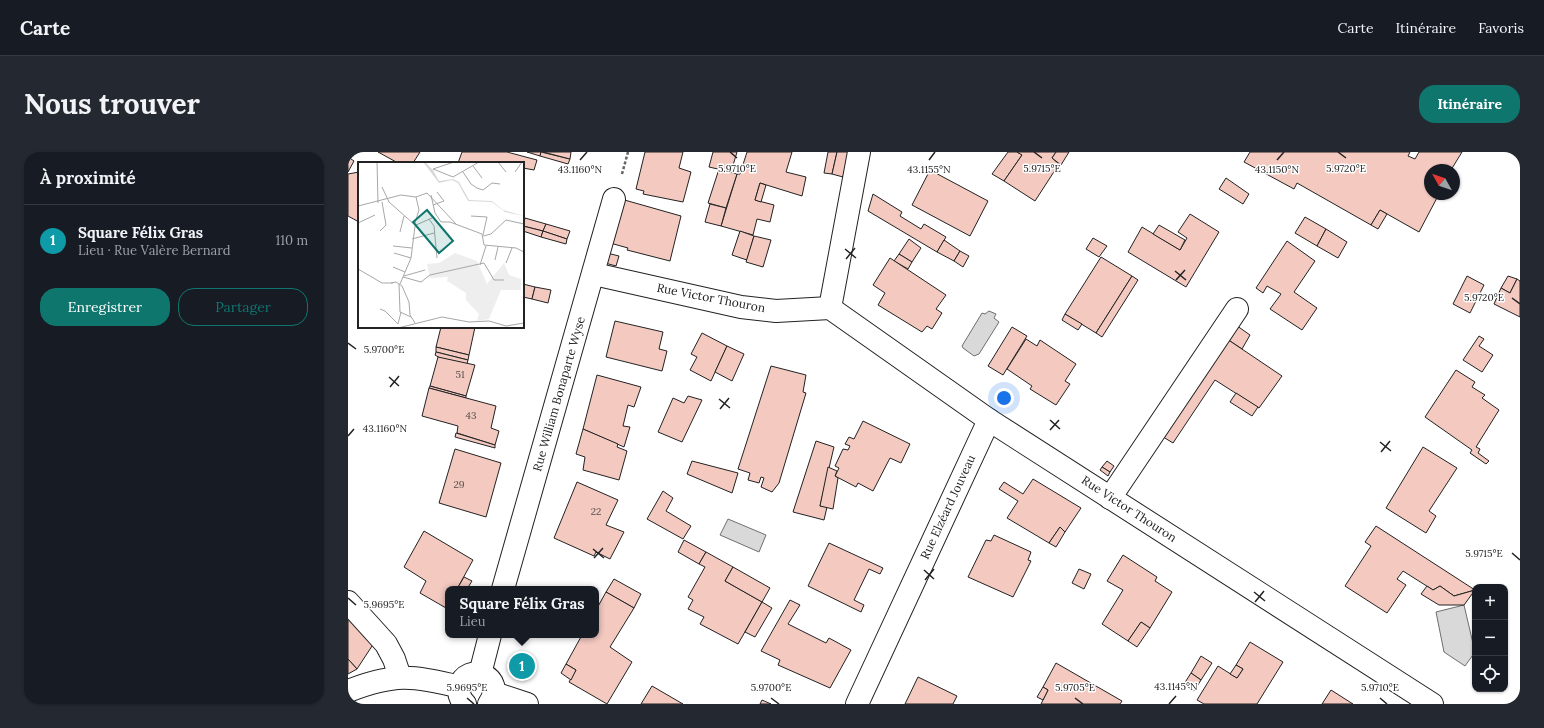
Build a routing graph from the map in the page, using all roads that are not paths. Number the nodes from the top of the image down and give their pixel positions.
1 (859, 152) edge
2 (614, 199) dead end
3 (594, 274) junction
4 (830, 308) junction
5 (1237, 309) dead end
6 (989, 420) junction
7 (1110, 498) junction
8 (504, 586) edge
9 (348, 602) edge
10 (489, 638) edge
11 (480, 674) junction
12 (400, 677) junction
13 (348, 691) edge
14 (462, 696) edge
15 (492, 699) edge
16 (527, 704) edge
17 (856, 704) edge
18 (1432, 704) edge

1 - 4 street
2 - 3 street, Rue William Bonaparte Wyse
3 - 4 street, Rue Victor Thouron
3 - 8 street, Rue William Bonaparte Wyse
4 - 6 street, Rue Victor Thouron
5 - 7 street
6 - 7 street, Rue Victor Thouron
6 - 17 street, Rue Elzéard Jouveau
7 - 18 street, Rue Victor Thouron
9 - 12 street
10 - 11 street
11 - 14 street
11 - 15 street
12 - 13 street
12 - 14 street
15 - 16 street

